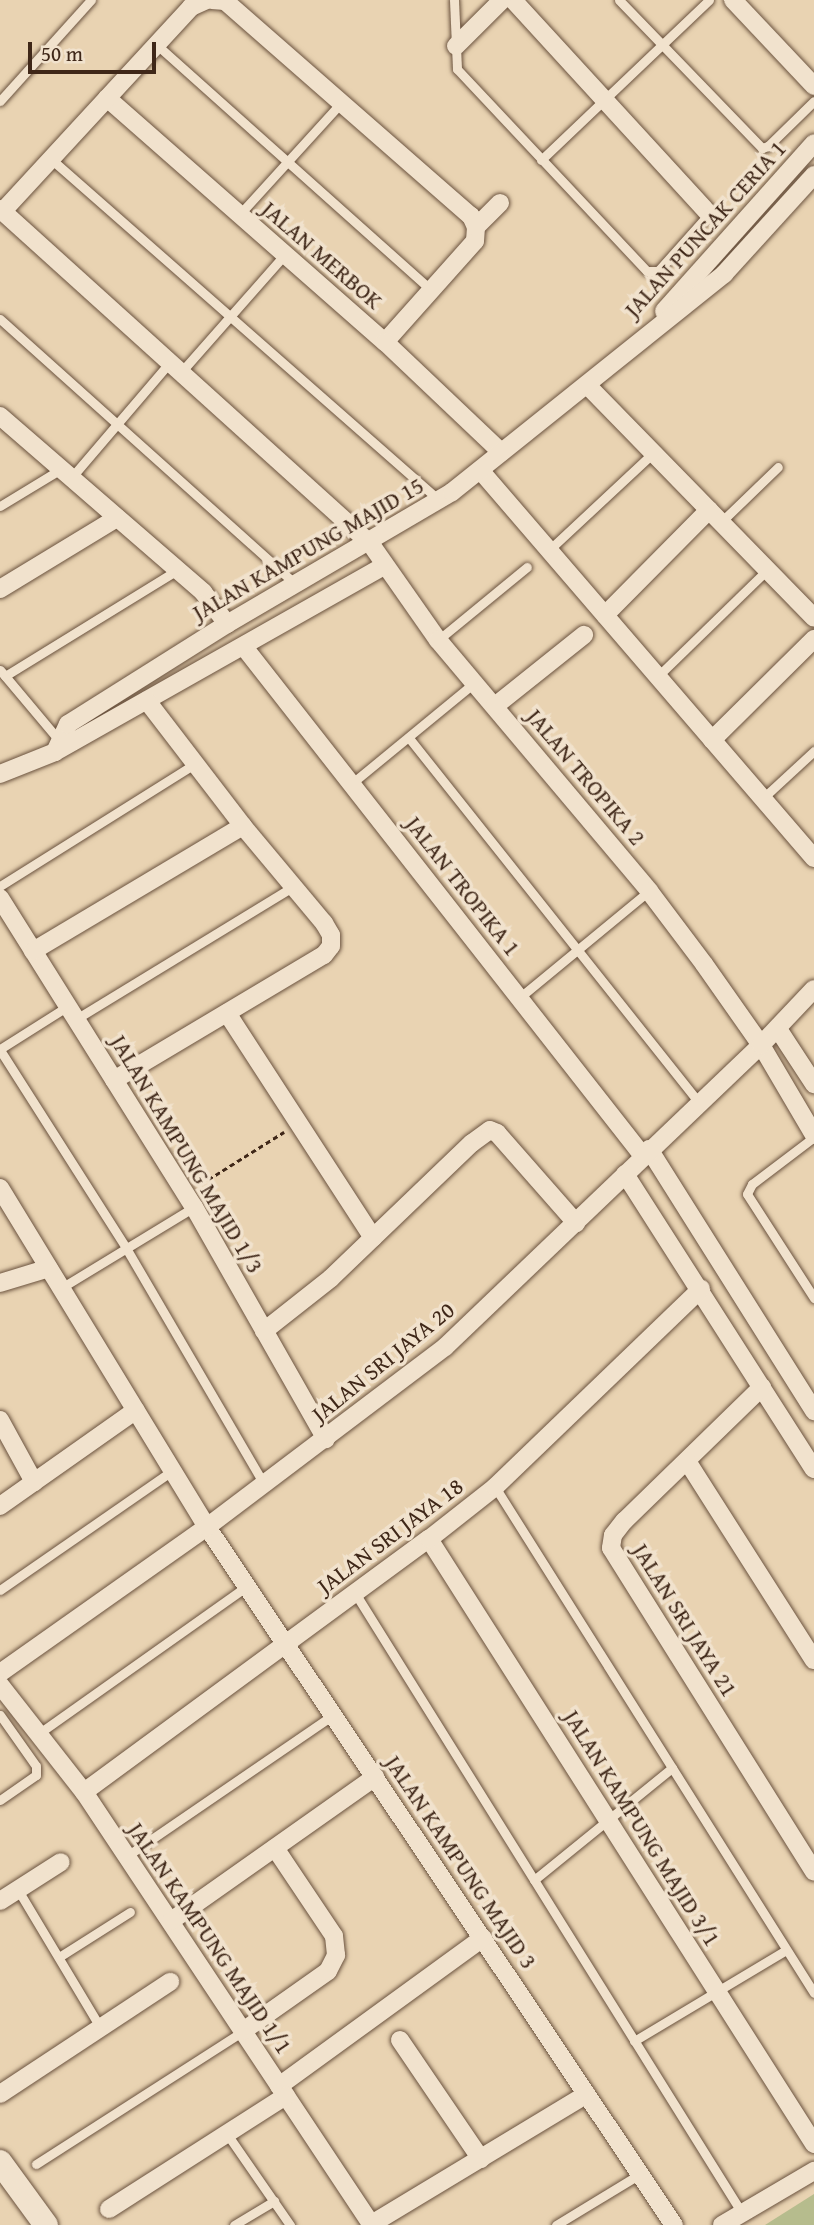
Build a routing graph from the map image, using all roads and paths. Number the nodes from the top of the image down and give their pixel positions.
1 (91, 0) edge
2 (454, 0) edge
3 (502, 0) edge
4 (513, 0) edge
5 (619, 0) edge
6 (709, 0) edge
7 (733, 0) edge
8 (204, 2) edge
9 (157, 45) junction
10 (456, 46) junction
11 (661, 46) junction
12 (814, 86) edge
13 (107, 98) junction
14 (604, 99) junction
15 (0, 101) edge
16 (814, 101) edge
17 (341, 103) junction
18 (814, 143) edge
19 (51, 159) junction
20 (288, 160) junction
21 (541, 160) junction
22 (814, 175) edge
23 (500, 203) dead end
24 (1, 210) edge
25 (709, 214) joint
26 (239, 215) junction
27 (476, 227) junction
28 (285, 254) junction
29 (430, 289) junction
30 (231, 316) junction
31 (0, 319) edge
32 (385, 342) junction
33 (632, 348) junction
34 (176, 366) junction
35 (587, 385) junction
36 (120, 424) junction
37 (4, 426) edge
38 (501, 452) junction
39 (653, 453) junction
40 (778, 467) dead end
41 (480, 470) junction
42 (66, 474) junction
43 (440, 501) junction
44 (0, 506) edge
45 (715, 516) junction
46 (117, 518) junction
47 (370, 543) junction
48 (549, 550) junction
49 (384, 566) junction
50 (527, 567) dead end
51 (177, 570) junction
52 (767, 570) junction
53 (297, 585) junction
54 (0, 589) edge
55 (605, 615) junction
56 (814, 618) edge
57 (227, 624) junction
58 (584, 635) dead end
59 (814, 639) edge
60 (438, 640) junction
61 (244, 647) junction
62 (3, 673) edge
63 (658, 676) junction
64 (475, 682) junction
65 (147, 701) junction
66 (495, 706) junction
67 (409, 738) junction
68 (712, 740) junction
69 (57, 745) junction
70 (814, 751) edge
71 (196, 764) junction
72 (0, 774) edge
73 (351, 784) junction
74 (762, 799) junction
75 (243, 826) junction
76 (814, 858) edge
77 (0, 886) edge
78 (294, 887) junction
79 (649, 891) junction
80 (0, 898) edge
81 (33, 951) junction
82 (575, 951) junction
83 (814, 989) edge
84 (519, 998) junction
85 (72, 1013) junction
86 (227, 1013) junction
87 (778, 1029) junction
88 (761, 1045) junction
89 (0, 1049) edge
90 (114, 1080) junction
91 (814, 1084) edge
92 (699, 1103) junction
93 (298, 1123) junction
94 (814, 1136) edge
95 (646, 1153) junction
96 (625, 1174) junction
97 (0, 1188) edge
98 (190, 1200) junction
99 (576, 1223) junction
100 (373, 1238) junction
101 (126, 1248) junction
102 (49, 1268) junction
103 (0, 1283) edge
104 (61, 1288) junction
105 (701, 1289) junction
106 (814, 1298) edge
107 (264, 1331) junction
108 (762, 1387) junction
109 (136, 1410) junction
110 (814, 1411) edge
111 (0, 1420) edge
112 (326, 1439) junction
113 (687, 1461) junction
114 (814, 1469) edge
115 (173, 1470) junction
116 (34, 1482) junction
117 (264, 1484) junction
118 (495, 1487) junction
119 (0, 1506) edge
120 (207, 1527) junction
121 (429, 1539) junction
122 (247, 1586) junction
123 (0, 1590) edge
124 (355, 1593) junction
125 (286, 1645) junction
126 (814, 1660) edge
127 (0, 1673) edge
128 (3, 1694) edge
129 (0, 1715) edge
130 (333, 1715) junction
131 (38, 1734) junction
132 (672, 1768) junction
133 (375, 1777) junction
134 (84, 1792) junction
135 (0, 1800) edge
136 (608, 1820) junction
137 (275, 1848) junction
138 (127, 1856) junction
139 (61, 1862) dead end
140 (814, 1872) edge
141 (534, 1880) junction
142 (18, 1890) junction
143 (0, 1901) edge
144 (130, 1912) dead end
145 (171, 1921) junction
146 (483, 1938) junction
147 (786, 1950) junction
148 (59, 1957) junction
149 (170, 1982) dead end
150 (717, 1991) junction
151 (814, 1993) edge
152 (100, 2027) junction
153 (243, 2031) junction
154 (400, 2040) dead end
155 (634, 2041) junction
156 (283, 2091) junction
157 (0, 2094) edge
158 (587, 2094) junction
159 (227, 2134) junction
160 (814, 2144) edge
161 (481, 2158) junction
162 (36, 2164) dead end
163 (814, 2171) edge
164 (3, 2173) edge
165 (640, 2174) junction
166 (274, 2201) junction
167 (108, 2209) dead end
168 (742, 2213) junction
169 (46, 2225) edge
170 (234, 2225) edge
171 (290, 2225) edge
172 (371, 2225) edge
173 (556, 2225) edge
174 (674, 2225) edge
175 (722, 2225) edge

1 - 15 lane
2 - 10 lane
3 - 10 street
4 - 14 street
5 - 11 lane
6 - 11 lane
7 - 12 street
8 - 9 street
8 - 17 street
9 - 13 street
9 - 20 lane
10 - 21 lane
11 - 14 lane
11 - 16 lane
13 - 19 street
13 - 26 street, JALAN MERBOK
14 - 21 lane
14 - 25 street
17 - 20 lane
17 - 27 street
18 - 33 street, JALAN PUNCAK CERIA 1
19 - 24 street
19 - 30 lane
20 - 26 lane
20 - 29 lane
21 - 25 lane
22 - 33 street, JALAN PUNCAK CERIA 1
23 - 27 street
24 - 34 street, JALAN TROPIKA 2
26 - 28 street, JALAN MERBOK
27 - 29 street
28 - 30 lane
28 - 32 street, JALAN MERBOK
29 - 32 street
30 - 34 lane
30 - 43 lane
31 - 36 lane
32 - 38 street, JALAN MERBOK
33 - 35 street, JALAN KAMPUNG MAJID 15
34 - 36 lane
34 - 47 street, JALAN TROPIKA 2
35 - 38 street, JALAN KAMPUNG MAJID 15
35 - 39 street
36 - 42 lane
36 - 53 lane
37 - 42 street
38 - 41 street, JALAN KAMPUNG MAJID 15
39 - 45 street
39 - 48 lane
40 - 45 lane
41 - 43 street, JALAN KAMPUNG MAJID 15
41 - 48 street
42 - 44 lane
42 - 46 street
43 - 47 street, JALAN KAMPUNG MAJID 15
45 - 52 street
45 - 55 street
46 - 51 street
46 - 54 street
47 - 49 street, JALAN TROPIKA 2
47 - 53 street, JALAN KAMPUNG MAJID 15
48 - 55 street
49 - 60 street, JALAN TROPIKA 2
49 - 61 street, JALAN KAMPUNG MAJID 15
50 - 60 lane
51 - 57 street
51 - 62 lane
52 - 56 street
52 - 63 lane
53 - 57 street, JALAN KAMPUNG MAJID 15
55 - 63 street
57 - 69 street, JALAN KAMPUNG MAJID 15
58 - 66 street
59 - 68 street
60 - 64 street, JALAN TROPIKA 2
61 - 65 street, JALAN KAMPUNG MAJID 15
61 - 73 street, JALAN TROPIKA 1
62 - 69 lane
63 - 68 street
64 - 66 street, JALAN TROPIKA 2
64 - 67 lane
65 - 69 street, JALAN KAMPUNG MAJID 15
65 - 71 street
66 - 79 street, JALAN TROPIKA 2
67 - 73 lane
67 - 82 lane
68 - 74 street
69 - 72 street, JALAN KAMPUNG MAJID 15
70 - 74 lane
71 - 75 street
71 - 77 lane
73 - 84 street, JALAN TROPIKA 1
74 - 76 street
75 - 78 street
75 - 81 street
78 - 85 lane
78 - 86 street
79 - 82 lane
79 - 88 street, JALAN TROPIKA 2
80 - 81 street, JALAN KAMPUNG MAJID 1/3
81 - 85 street, JALAN KAMPUNG MAJID 1/3
82 - 84 lane
82 - 92 lane
83 - 87 street, JALAN SRI JAYA 20
84 - 95 street, JALAN TROPIKA 1
85 - 89 lane
85 - 90 street, JALAN KAMPUNG MAJID 1/3
86 - 90 street
86 - 93 street
87 - 88 street, JALAN SRI JAYA 20
87 - 91 street
88 - 92 street, JALAN SRI JAYA 20
88 - 94 street, JALAN TROPIKA 2
89 - 101 lane
90 - 98 street, JALAN KAMPUNG MAJID 1/3
92 - 95 street, JALAN SRI JAYA 20
93 - 98 path
93 - 100 street
94 - 106 lane
95 - 96 street, JALAN SRI JAYA 20
95 - 110 street, JALAN TROPIKA 1
96 - 99 street, JALAN SRI JAYA 20
96 - 105 street
97 - 102 street, JALAN KAMPUNG MAJID 3
98 - 101 lane
98 - 107 street, JALAN KAMPUNG MAJID 1/3
99 - 100 street
99 - 112 street, JALAN SRI JAYA 20
100 - 107 street
101 - 104 lane
101 - 117 lane
102 - 103 street
102 - 104 street, JALAN KAMPUNG MAJID 3
104 - 109 street, JALAN KAMPUNG MAJID 3
105 - 108 street
105 - 118 street, JALAN SRI JAYA 18
107 - 112 street, JALAN KAMPUNG MAJID 1/3
108 - 113 street, JALAN SRI JAYA 21
108 - 114 street
109 - 115 street, JALAN KAMPUNG MAJID 3
109 - 116 street
111 - 116 street
112 - 117 street, JALAN SRI JAYA 20
113 - 126 street
113 - 140 street, JALAN SRI JAYA 21
115 - 120 street, JALAN KAMPUNG MAJID 3
115 - 123 lane
116 - 119 street
117 - 120 street, JALAN SRI JAYA 20
118 - 121 street, JALAN SRI JAYA 18
118 - 132 lane
120 - 122 street, JALAN KAMPUNG MAJID 3
120 - 127 street, JALAN SRI JAYA 20
121 - 124 street, JALAN SRI JAYA 18
121 - 136 street, JALAN KAMPUNG MAJID 3/1
122 - 125 street, JALAN KAMPUNG MAJID 3
122 - 131 lane
124 - 125 street, JALAN SRI JAYA 18
124 - 141 lane
125 - 130 street, JALAN KAMPUNG MAJID 3
125 - 134 street, JALAN SRI JAYA 18
128 - 131 street, JALAN KAMPUNG MAJID 1/1
129 - 135 lane
130 - 133 street, JALAN KAMPUNG MAJID 3
130 - 138 lane
131 - 134 street, JALAN KAMPUNG MAJID 1/1
132 - 136 lane
132 - 147 lane
133 - 137 street
133 - 146 street, JALAN KAMPUNG MAJID 3
134 - 138 street, JALAN KAMPUNG MAJID 1/1
136 - 141 lane
136 - 150 street, JALAN KAMPUNG MAJID 3/1
137 - 145 street
137 - 153 street
138 - 145 street, JALAN KAMPUNG MAJID 1/1
139 - 142 street
141 - 155 lane
142 - 143 street
142 - 148 lane
144 - 148 lane
145 - 153 street, JALAN KAMPUNG MAJID 1/1
146 - 156 street
146 - 158 street, JALAN KAMPUNG MAJID 3
147 - 150 lane
147 - 151 lane
148 - 152 lane
149 - 152 street
150 - 155 lane
150 - 160 street, JALAN KAMPUNG MAJID 3/1
152 - 157 street
153 - 156 street, JALAN KAMPUNG MAJID 1/1
153 - 162 lane
154 - 161 street
155 - 168 lane
156 - 159 street
156 - 172 street, JALAN KAMPUNG MAJID 1/1
158 - 161 street
158 - 165 street, JALAN KAMPUNG MAJID 3
159 - 166 lane
159 - 167 street
161 - 172 street
163 - 168 street
164 - 169 street
165 - 173 lane
165 - 174 street, JALAN KAMPUNG MAJID 3
166 - 170 lane
166 - 171 lane
168 - 175 street

